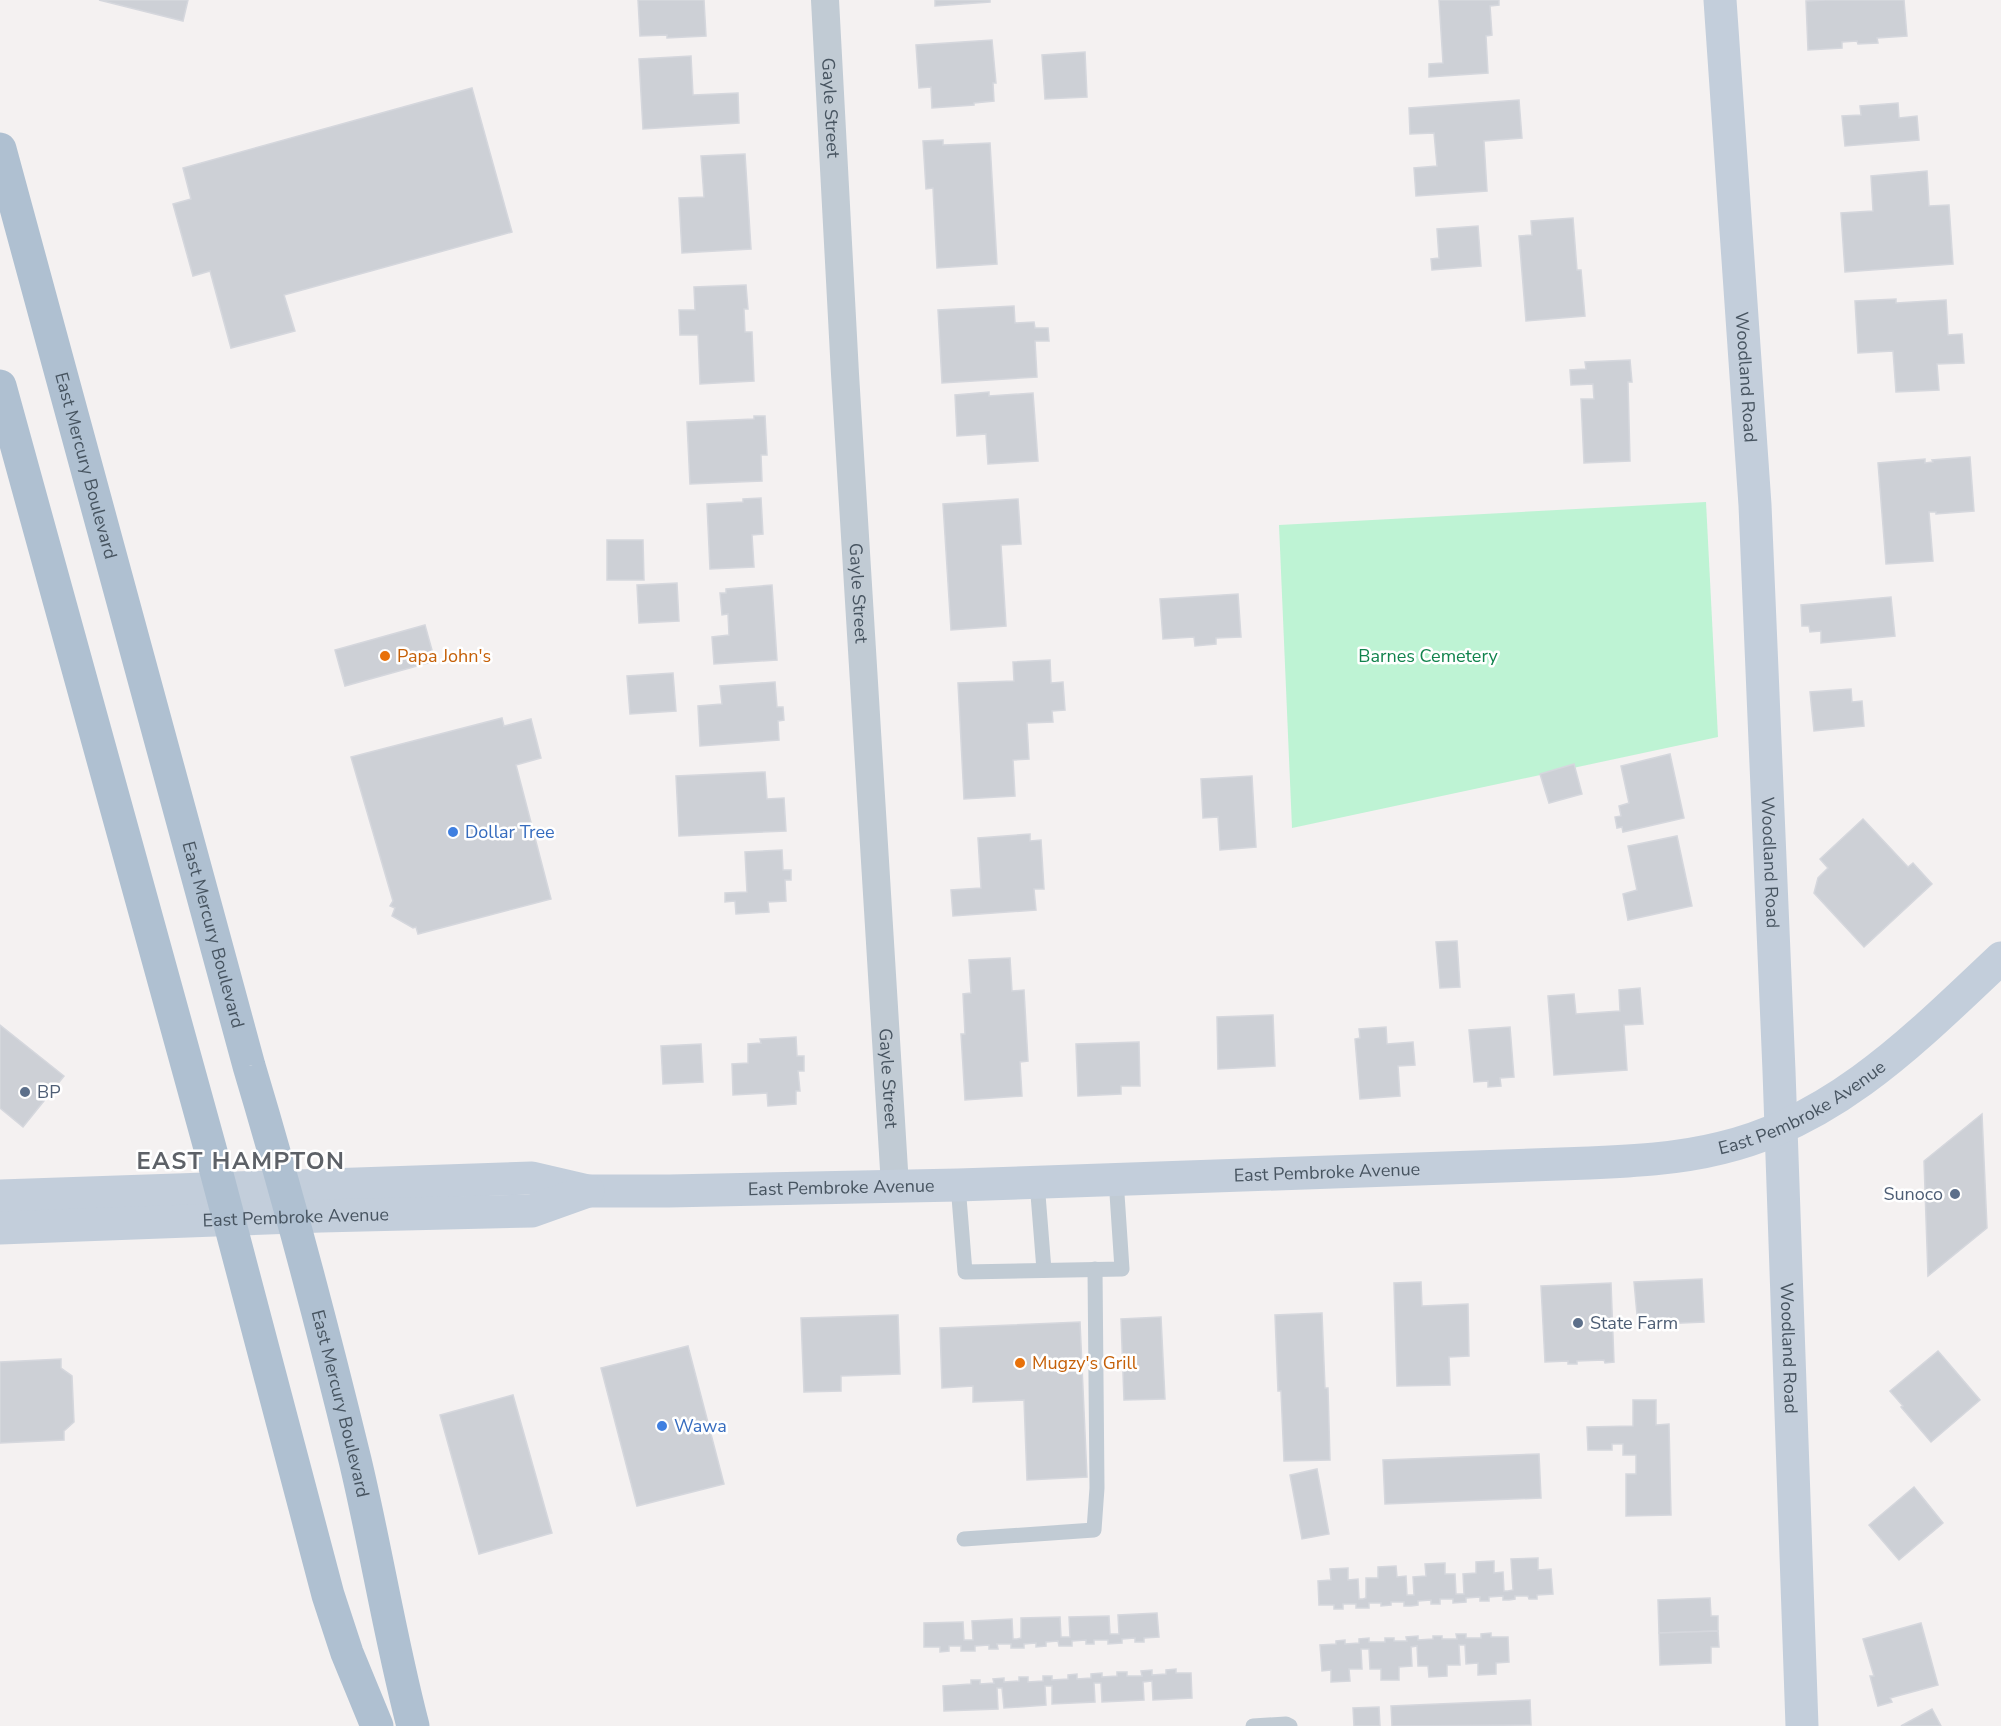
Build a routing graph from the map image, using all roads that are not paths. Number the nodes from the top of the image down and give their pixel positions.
1 (825, 0) edge
2 (1720, 0) edge
3 (0, 148) edge
4 (0, 386) edge
5 (2001, 958) edge
6 (1781, 1129) junction
7 (1116, 1179) junction
8 (1037, 1182) junction
9 (958, 1185) junction
10 (283, 1186) junction
11 (895, 1186) junction
12 (220, 1188) junction
13 (588, 1191) junction
14 (0, 1196) edge
15 (291, 1217) junction
16 (228, 1219) junction
17 (0, 1228) edge
18 (1095, 1269) junction
19 (1044, 1270) junction
20 (964, 1539) dead end
21 (377, 1726) edge
22 (413, 1726) edge
23 (1253, 1726) edge
24 (1290, 1726) edge
25 (1802, 1726) edge

1 - 11 street, Gayle Street
2 - 6 main road, Woodland Road
3 - 10 main road, East Mercury Boulevard
4 - 12 main road
5 - 6 main road, East Pembroke Avenue
6 - 7 main road, East Pembroke Avenue
6 - 25 main road, Woodland Road
7 - 8 main road, East Pembroke Avenue
7 - 18 lane
8 - 9 main road, East Pembroke Avenue
8 - 19 lane
9 - 11 main road, East Pembroke Avenue
9 - 19 lane
10 - 12 main road, East Pembroke Avenue
10 - 13 main road, East Pembroke Avenue
10 - 15 main road, East Mercury Boulevard
11 - 13 main road, East Pembroke Avenue
12 - 14 main road, East Pembroke Avenue
12 - 16 main road
13 - 15 main road, East Pembroke Avenue
15 - 16 main road, East Pembroke Avenue
15 - 22 main road, East Mercury Boulevard
16 - 17 main road, East Pembroke Avenue
16 - 21 main road
18 - 19 lane
18 - 20 lane
23 - 24 lane

